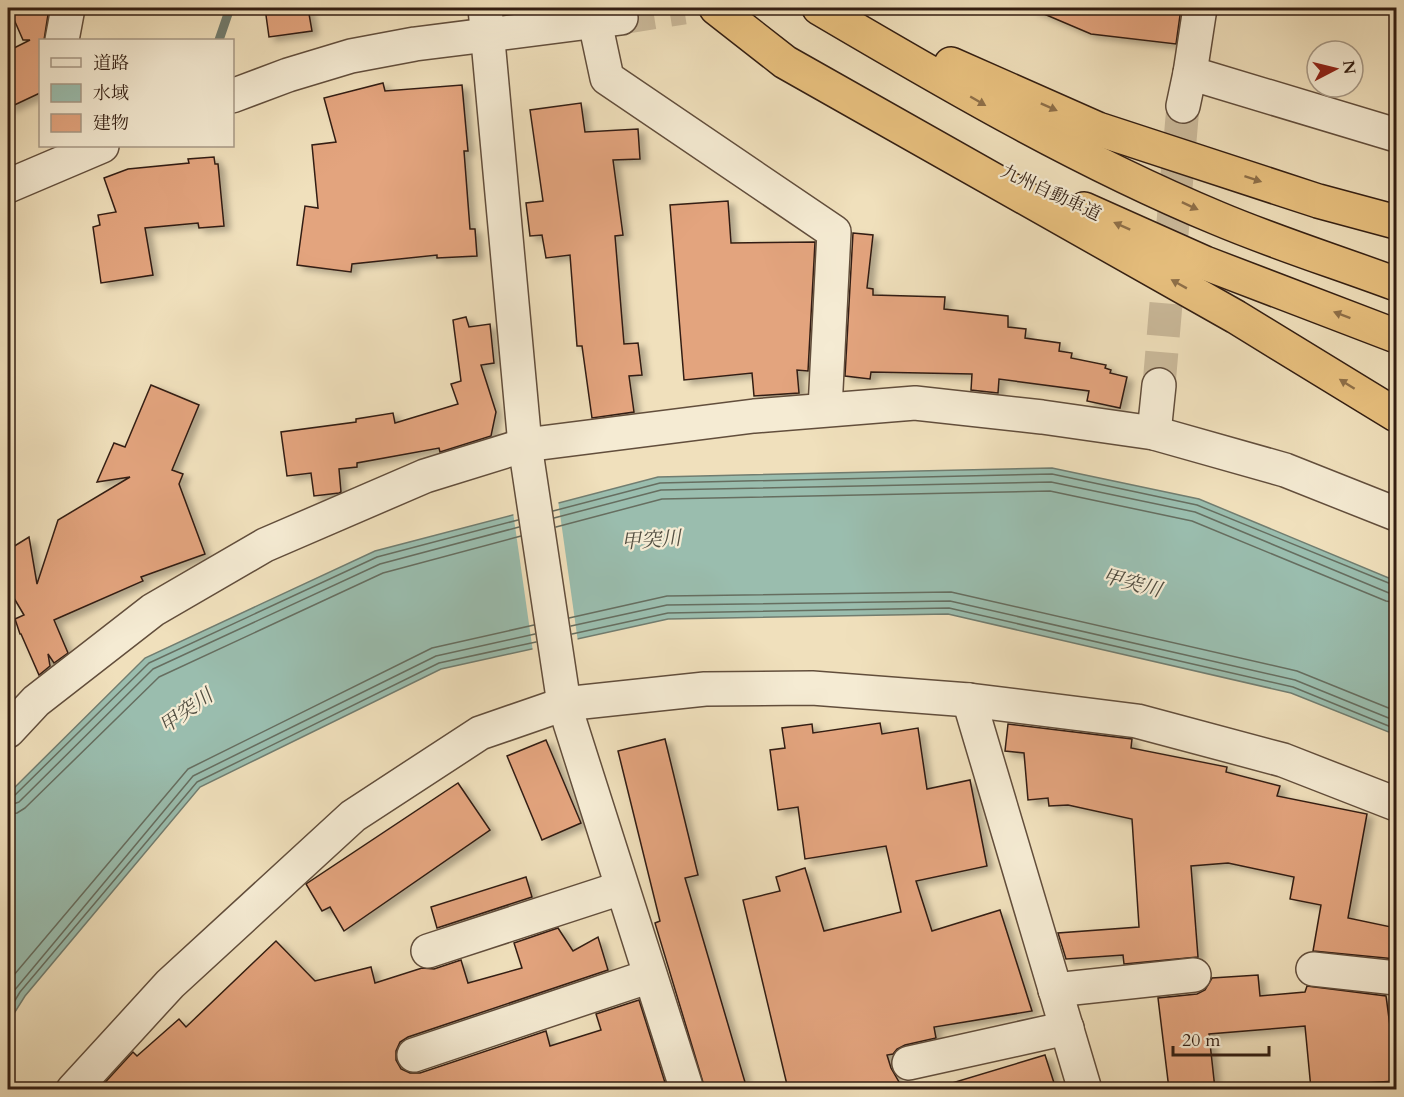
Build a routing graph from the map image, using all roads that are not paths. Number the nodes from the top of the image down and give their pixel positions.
1 (68, 8) edge
2 (716, 8) edge
3 (727, 8) edge
4 (821, 8) edge
5 (1200, 8) edge
6 (486, 21) edge
7 (62, 39) edge
8 (1190, 73) junction
9 (234, 95) edge
10 (1182, 106) tunnel mouth
11 (1396, 135) edge
12 (95, 147) edge
13 (8, 186) edge
14 (1396, 222) edge
15 (1396, 284) edge
16 (1396, 336) edge
17 (1159, 385) tunnel mouth
18 (825, 409) junction
19 (1396, 415) edge
20 (1154, 433) junction
21 (525, 445) junction
22 (1396, 514) edge
23 (969, 700) junction
24 (564, 704) junction
25 (8, 731) edge
26 (1396, 804) edge
27 (621, 888) junction
28 (428, 951) dead end
29 (1313, 969) dead end
30 (1194, 975) dead end
31 (650, 976) junction
32 (1396, 978) edge
33 (1055, 990) junction
34 (1067, 1028) junction
35 (414, 1055) dead end
36 (909, 1063) dead end
37 (73, 1089) edge
38 (687, 1089) edge
39 (1085, 1089) edge

1 - 7 street
19 -> 2 highway
16 -> 3 highway, 九州自動車道
4 -> 14 highway
4 -> 15 highway
5 - 8 street
6 - 9 street
6 - 18 street
6 - 21 street
8 - 10 street
8 - 11 street
12 - 13 street
17 - 20 street
18 - 20 street
18 - 21 street
20 - 22 street
21 - 24 street
21 - 25 street
23 - 24 street
23 - 26 street
23 - 33 street
24 - 27 street
24 - 37 street
27 - 28 street
27 - 31 street
29 - 32 street
30 - 33 street
31 - 35 street
31 - 38 street
33 - 34 street
34 - 36 street
34 - 39 street

